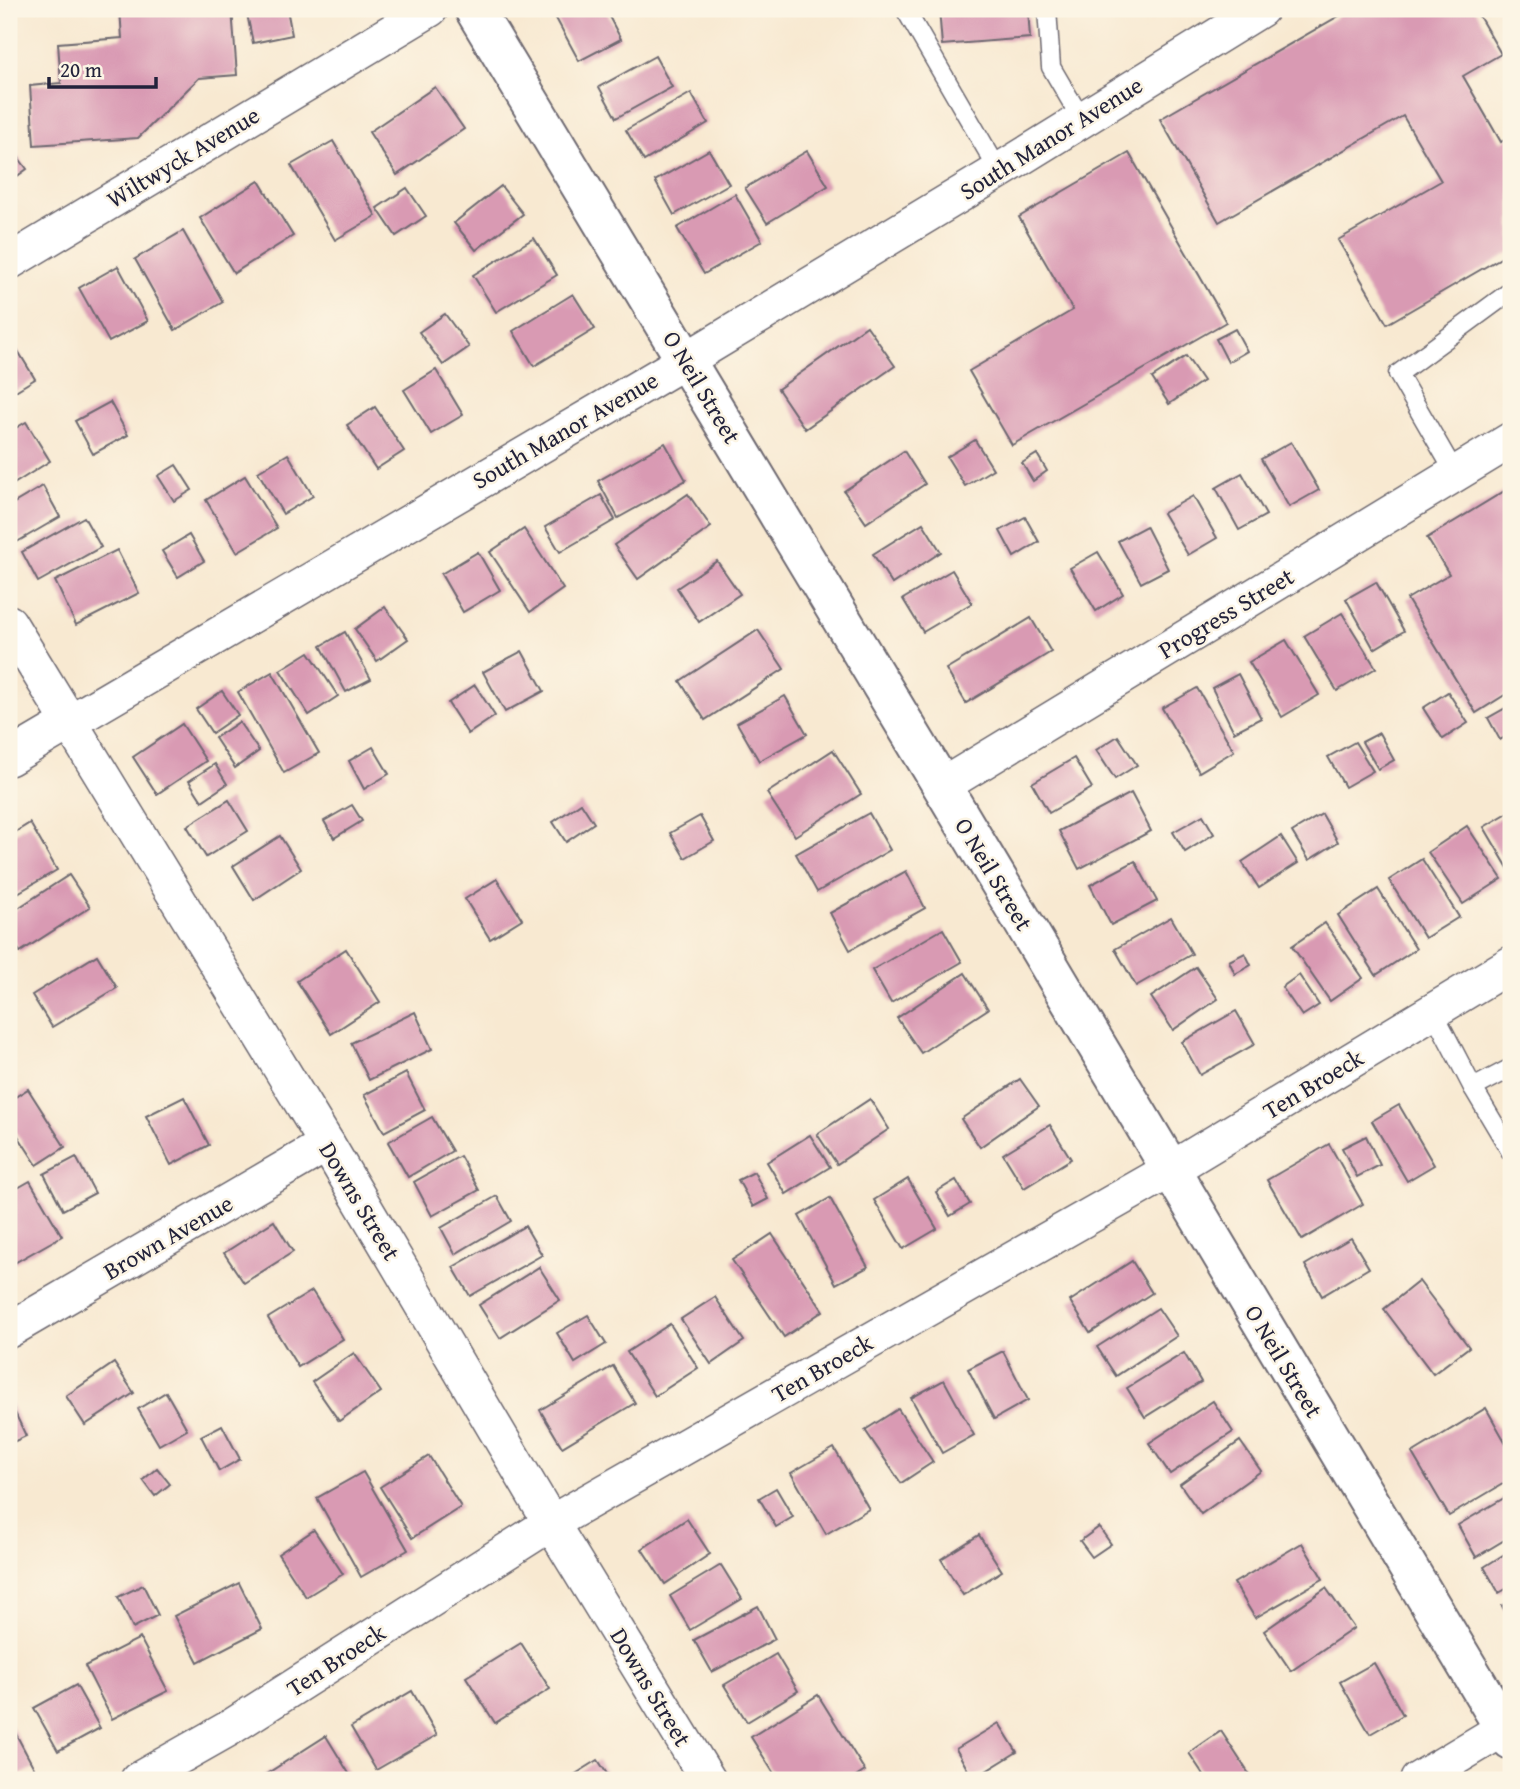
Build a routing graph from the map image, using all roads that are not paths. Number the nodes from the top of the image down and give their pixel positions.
1 (430, 9) edge
2 (474, 9) edge
3 (905, 9) edge
4 (1046, 9) edge
5 (1261, 9) edge
6 (1082, 120) junction
7 (999, 171) junction
8 (9, 262) edge
9 (1511, 291) edge
10 (686, 360) junction
11 (1511, 440) edge
12 (1455, 473) junction
13 (9, 623) edge
14 (69, 722) junction
15 (9, 758) edge
16 (942, 786) junction
17 (1511, 964) edge
18 (1433, 1011) junction
19 (1511, 1068) edge
20 (1473, 1088) junction
21 (327, 1144) junction
22 (1511, 1152) edge
23 (1170, 1170) junction
24 (9, 1330) edge
25 (551, 1523) junction
26 (1509, 1731) edge
27 (138, 1780) edge
28 (708, 1780) edge
29 (1418, 1780) edge

1 - 8 street, Wiltwyck Avenue
2 - 10 street, O Neil Street
3 - 7 lane
4 - 6 lane
5 - 6 street, South Manor Avenue
6 - 7 street, South Manor Avenue
7 - 10 street, South Manor Avenue
9 - 12 lane
10 - 14 street, South Manor Avenue
10 - 16 street, O Neil Street
11 - 12 street, Progress Street
12 - 16 street, Progress Street
13 - 14 street, Downs Street
14 - 15 street, South Manor Avenue
14 - 21 street, Downs Street
16 - 23 street, O Neil Street
17 - 18 street, Ten Broeck
18 - 20 lane
18 - 23 street, Ten Broeck
19 - 20 lane
20 - 22 lane
21 - 24 street, Brown Avenue
21 - 25 street, Downs Street
23 - 25 street, Ten Broeck
23 - 26 street, O Neil Street
25 - 27 street, Ten Broeck
25 - 28 street, Downs Street
26 - 29 street

